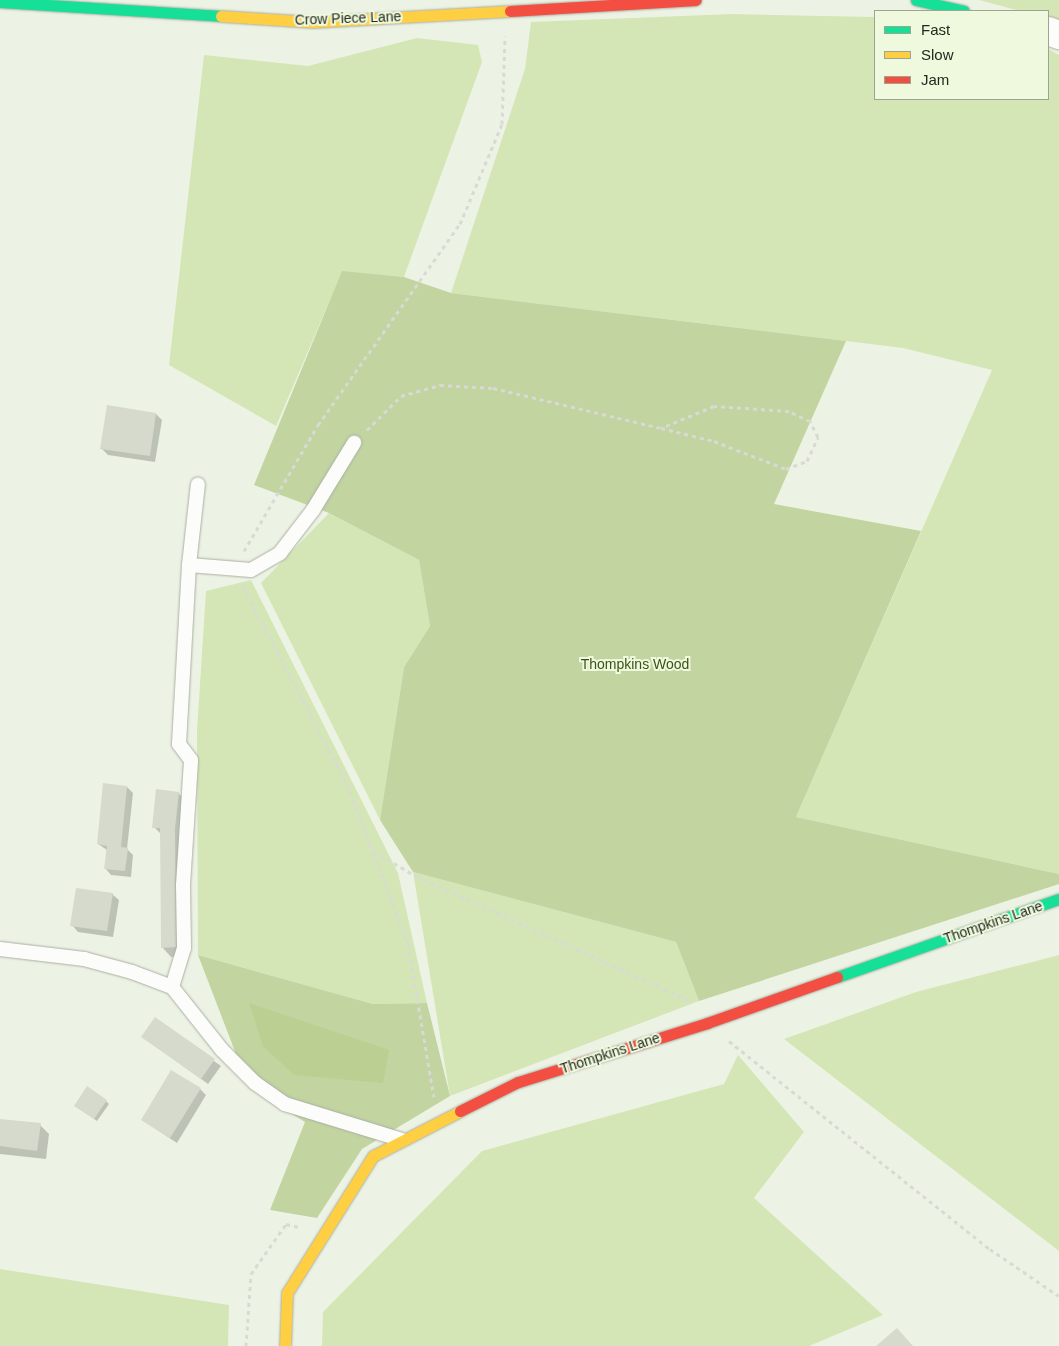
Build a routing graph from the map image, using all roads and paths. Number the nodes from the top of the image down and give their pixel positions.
1 (696, 0) edge
2 (916, 0) edge
3 (0, 2) edge
4 (960, 10) edge
5 (506, 11) junction
6 (661, 428) junction
7 (354, 443) joint
8 (198, 484) dead end
9 (189, 565) junction
10 (233, 568) junction
11 (372, 851) junction
12 (1059, 899) edge
13 (0, 949) edge
14 (172, 987) junction
15 (688, 1000) dead end
16 (707, 1023) junction
17 (438, 1123) junction
18 (403, 1140) junction
19 (324, 1234) junction
20 (1059, 1296) edge
21 (246, 1346) edge
22 (285, 1346) edge

1 - 5 street, Crow Piece Lane
2 - 4 street
3 - 5 street, Crow Piece Lane
5 - 10 path
6 - 6 path
6 - 7 path
7 - 10 lane
8 - 9 lane
9 - 10 lane
9 - 14 lane
10 - 11 path
11 - 15 path
11 - 17 path
12 - 16 street, Thompkins Lane
13 - 14 lane
14 - 18 lane
16 - 17 street, Thompkins Lane
16 - 20 path
17 - 18 street, Thompkins Lane
18 - 19 street, Thompkins Lane
19 - 21 path
19 - 22 street, Thompkins Lane

